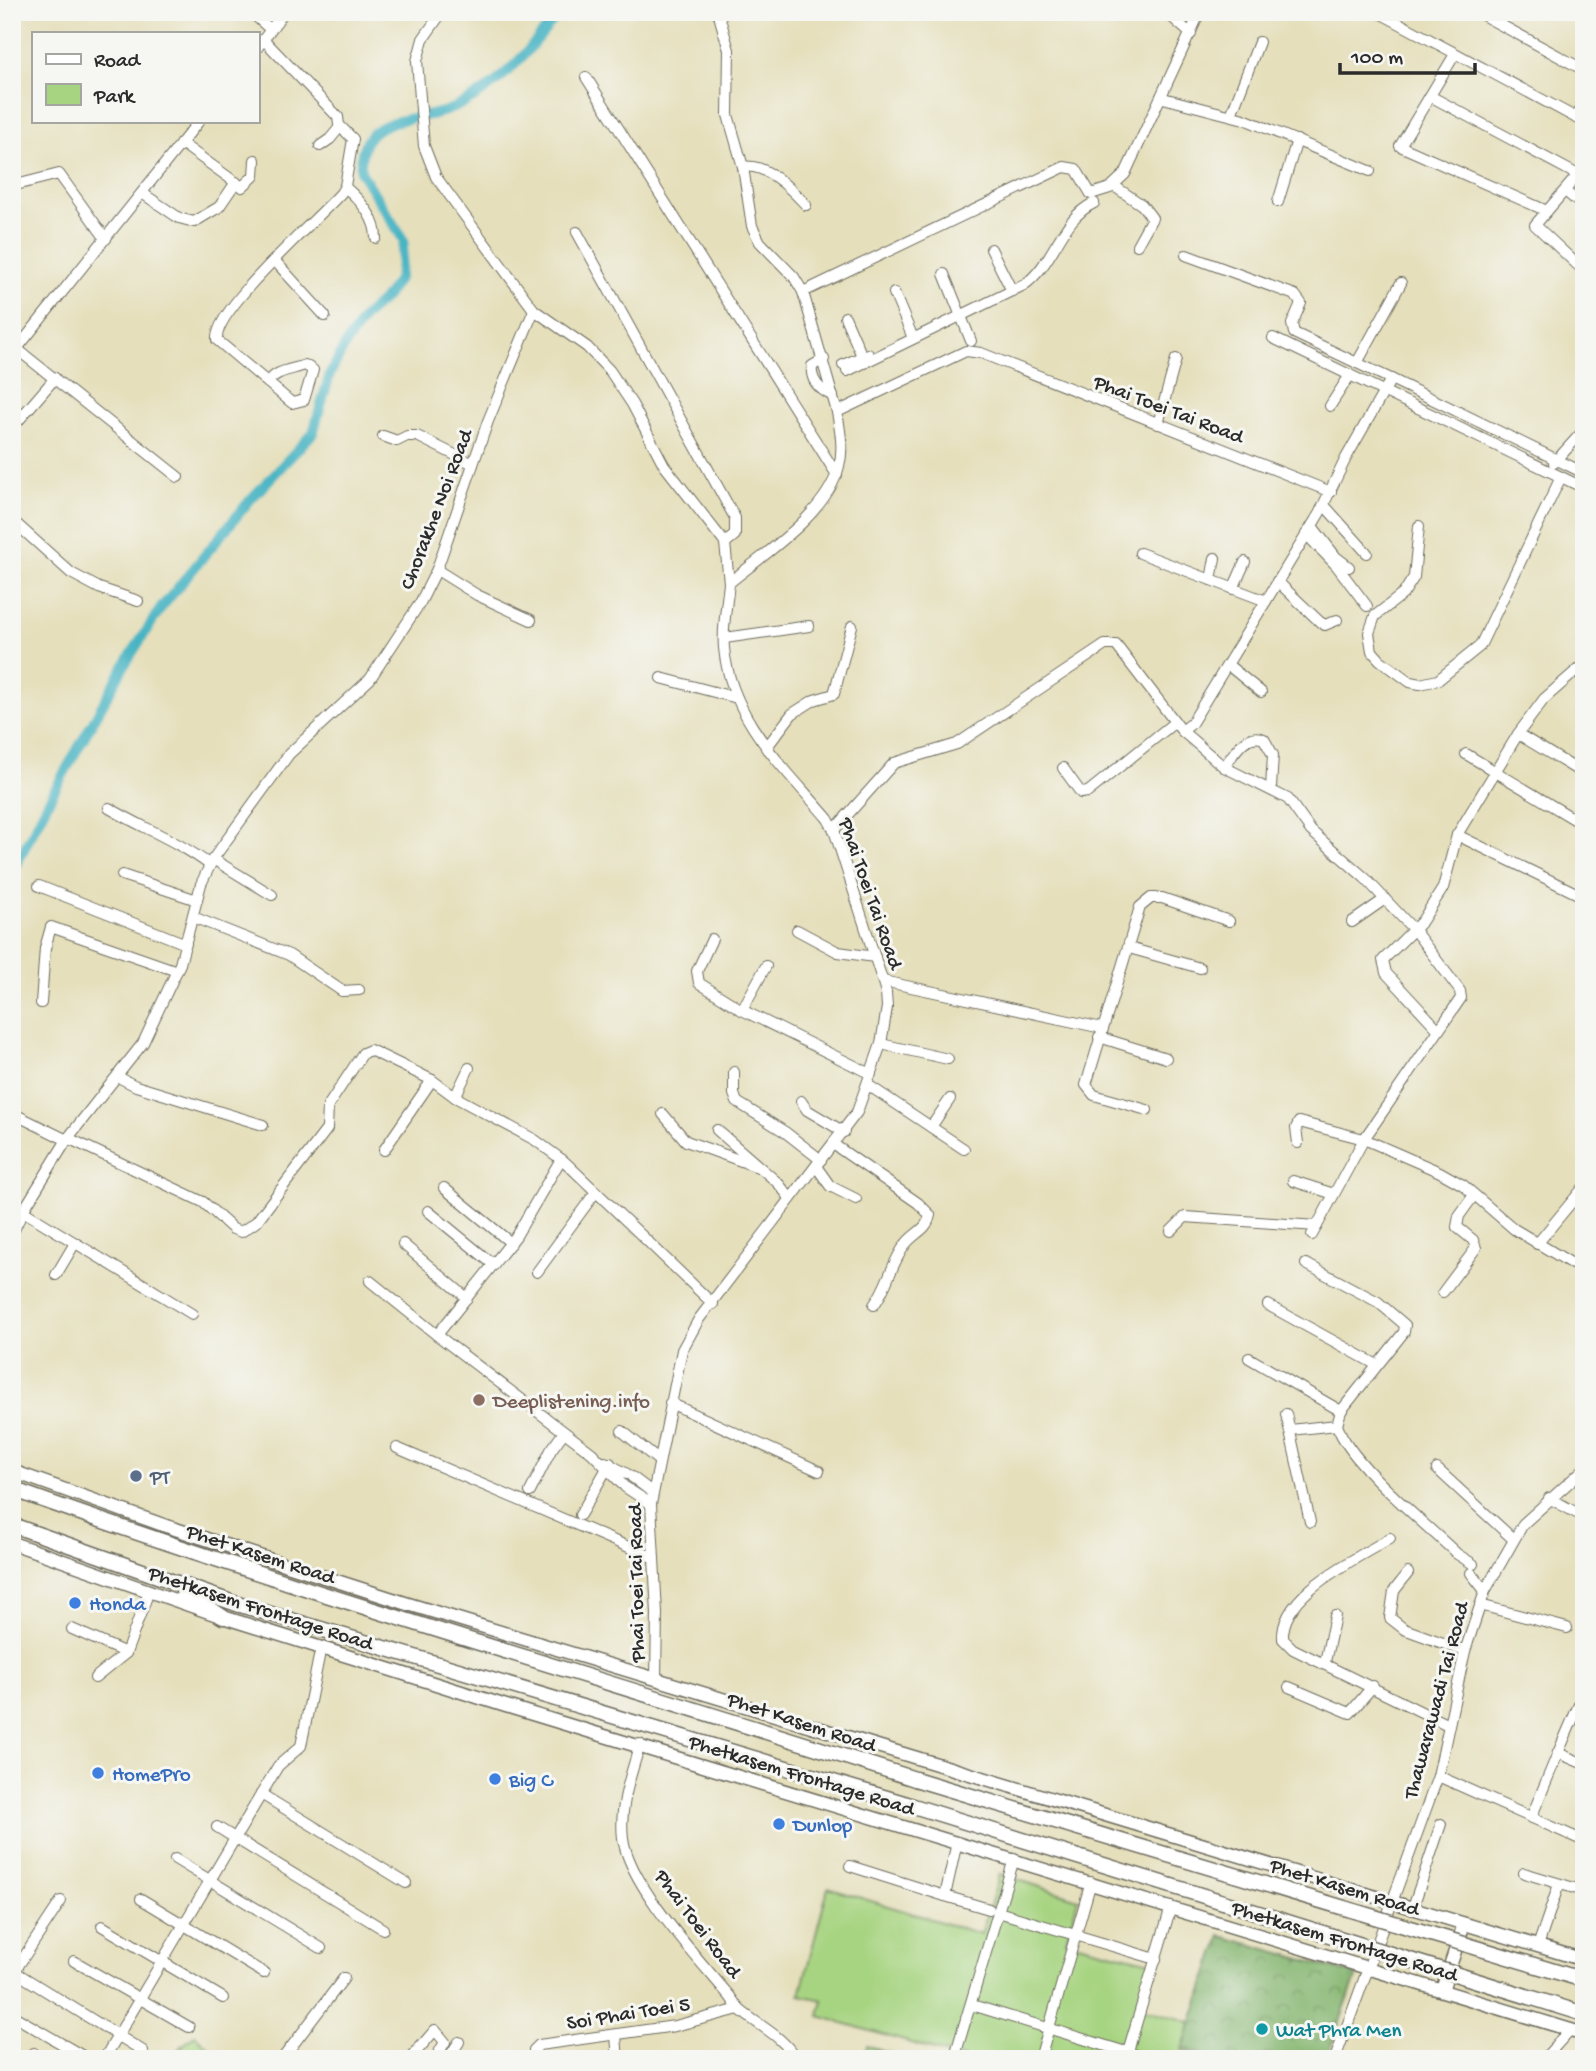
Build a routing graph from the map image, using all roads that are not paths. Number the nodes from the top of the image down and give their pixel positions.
1 (251, 12) edge
2 (284, 12) edge
3 (442, 12) edge
4 (718, 12) edge
5 (1166, 12) edge
6 (1200, 12) edge
7 (1378, 12) edge
8 (1477, 12) edge
9 (1579, 12) edge
10 (1584, 15) edge
11 (270, 29) junction
12 (1191, 34) junction
13 (1259, 42) dead end
14 (261, 44) edge
15 (1455, 54) junction
16 (1584, 70) edge
17 (586, 77) dead end
18 (1430, 96) junction
19 (1163, 98) junction
20 (1584, 103) edge
21 (1231, 115) junction
22 (1580, 120) edge
23 (198, 122) edge
24 (340, 127) junction
25 (1297, 139) junction
26 (181, 143) junction
27 (320, 146) dead end
28 (255, 160) dead end
29 (743, 167) junction
30 (1370, 171) dead end
31 (1581, 172) edge
32 (236, 182) junction
33 (12, 186) edge
34 (1114, 186) junction
35 (345, 187) junction
36 (1564, 191) junction
37 (142, 193) junction
38 (1278, 202) dead end
39 (1094, 203) dead end
40 (806, 205) dead end
41 (1584, 207) edge
42 (1547, 211) junction
43 (577, 232) dead end
44 (376, 238) dead end
45 (106, 239) junction
46 (1137, 246) dead end
47 (992, 249) dead end
48 (1186, 255) dead end
49 (275, 261) junction
50 (1584, 271) edge
51 (944, 274) dead end
52 (1401, 283) dead end
53 (1012, 291) junction
54 (803, 292) junction
55 (894, 293) dead end
56 (534, 310) junction
57 (962, 315) junction
58 (325, 316) dead end
59 (845, 317) dead end
60 (913, 338) junction
61 (1273, 338) dead end
62 (971, 341) dead end
63 (15, 352) edge
64 (824, 359) junction
65 (864, 359) junction
66 (1176, 359) dead end
67 (1357, 363) junction
68 (1350, 375) junction
69 (828, 376) junction
70 (55, 378) junction
71 (1391, 379) junction
72 (268, 383) junction
73 (1384, 392) junction
74 (833, 396) junction
75 (1330, 406) dead end
76 (837, 412) junction
77 (1158, 424) junction
78 (12, 428) edge
79 (1584, 430) edge
80 (383, 436) dead end
81 (1557, 460) junction
82 (473, 464) junction
83 (1548, 471) junction
84 (1584, 473) edge
85 (837, 475) junction
86 (178, 477) dead end
87 (1562, 477) junction
88 (1584, 488) edge
89 (1331, 492) junction
90 (1324, 505) junction
91 (12, 520) edge
92 (1419, 526) dead end
93 (1309, 530) junction
94 (725, 543) junction
95 (1140, 553) dead end
96 (1367, 553) dead end
97 (1215, 558) dead end
98 (1245, 562) dead end
99 (1349, 568) dead end
100 (437, 570) junction
101 (1211, 580) junction
102 (1278, 582) junction
103 (729, 583) junction
104 (1233, 589) junction
105 (138, 601) dead end
106 (1266, 601) junction
107 (1367, 606) dead end
108 (531, 620) dead end
109 (1337, 620) dead end
110 (809, 626) dead end
111 (852, 626) dead end
112 (725, 638) junction
113 (1584, 664) edge
114 (1228, 665) junction
115 (661, 678) dead end
116 (1261, 692) dead end
117 (737, 698) junction
118 (1175, 722) junction
119 (1182, 731) junction
120 (1518, 734) junction
121 (766, 748) junction
122 (1466, 754) dead end
123 (1224, 767) junction
124 (1063, 768) dead end
125 (1496, 774) junction
126 (1584, 774) edge
127 (1272, 788) junction
128 (109, 808) dead end
129 (1584, 825) edge
130 (834, 831) junction
131 (1457, 835) junction
132 (211, 862) junction
133 (122, 875) dead end
134 (39, 886) dead end
135 (272, 895) dead end
136 (1580, 895) dead end
137 (1385, 899) junction
138 (197, 900) junction
139 (192, 917) junction
140 (1229, 921) dead end
141 (1352, 922) dead end
142 (797, 930) dead end
143 (1414, 930) junction
144 (712, 939) dead end
145 (186, 944) junction
146 (1129, 948) junction
147 (875, 957) junction
148 (766, 966) dead end
149 (1200, 968) dead end
150 (177, 971) junction
151 (883, 982) junction
152 (359, 990) dead end
153 (41, 1003) dead end
154 (742, 1010) junction
155 (1437, 1028) junction
156 (1100, 1032) junction
157 (881, 1044) junction
158 (1166, 1058) dead end
159 (948, 1059) dead end
160 (469, 1068) dead end
161 (734, 1072) dead end
162 (871, 1074) junction
163 (118, 1077) junction
164 (432, 1080) junction
165 (867, 1085) junction
166 (455, 1097) junction
167 (950, 1099) dead end
168 (801, 1101) dead end
169 (1147, 1110) dead end
170 (12, 1113) edge
171 (663, 1114) dead end
172 (263, 1125) dead end
173 (931, 1127) junction
174 (717, 1130) dead end
175 (844, 1132) junction
176 (67, 1139) junction
177 (1364, 1139) junction
178 (1298, 1143) dead end
179 (833, 1144) junction
180 (964, 1149) dead end
181 (384, 1150) dead end
182 (561, 1159) junction
183 (818, 1163) junction
184 (758, 1167) junction
185 (1293, 1181) dead end
186 (1584, 1187) edge
187 (444, 1188) dead end
188 (594, 1193) junction
189 (1334, 1194) junction
190 (1474, 1195) junction
191 (790, 1198) junction
192 (856, 1199) dead end
193 (428, 1211) dead end
194 (19, 1212) edge
195 (1171, 1231) dead end
196 (12, 1234) edge
197 (75, 1243) junction
198 (511, 1243) junction
199 (403, 1244) dead end
200 (1537, 1244) junction
201 (1306, 1264) dead end
202 (494, 1265) junction
203 (1584, 1271) edge
204 (537, 1272) dead end
205 (56, 1275) dead end
206 (370, 1281) dead end
207 (1443, 1292) dead end
208 (467, 1298) junction
209 (713, 1304) junction
210 (1268, 1305) dead end
211 (874, 1306) dead end
212 (192, 1314) dead end
213 (437, 1335) junction
214 (1248, 1358) dead end
215 (1377, 1366) junction
216 (670, 1403) junction
217 (1341, 1411) junction
218 (1286, 1414) dead end
219 (1337, 1425) junction
220 (1290, 1430) junction
221 (622, 1431) dead end
222 (564, 1432) junction
223 (397, 1448) dead end
224 (658, 1460) junction
225 (606, 1465) junction
226 (1437, 1469) dead end
227 (1584, 1469) edge
228 (12, 1471) edge
229 (819, 1471) dead end
230 (626, 1481) junction
231 (12, 1489) edge
232 (530, 1492) dead end
233 (652, 1492) junction
234 (1549, 1498) junction
235 (651, 1504) junction
236 (580, 1515) dead end
237 (1584, 1517) edge
238 (1310, 1522) dead end
239 (12, 1525) edge
240 (1390, 1538) dead end
241 (1512, 1538) junction
242 (12, 1543) edge
243 (652, 1557) junction
244 (1472, 1569) junction
245 (1408, 1573) dead end
246 (1490, 1579) junction
247 (165, 1580) junction
248 (149, 1591) junction
249 (1485, 1591) junction
250 (1480, 1605) junction
251 (1335, 1616) dead end
252 (223, 1617) junction
253 (1567, 1628) dead end
254 (72, 1629) dead end
255 (321, 1647) junction
256 (1465, 1651) junction
257 (126, 1653) junction
258 (1325, 1662) junction
259 (94, 1678) dead end
260 (656, 1679) junction
261 (1373, 1686) junction
262 (1289, 1687) dead end
263 (1584, 1693) edge
264 (1448, 1725) junction
265 (640, 1744) junction
266 (1558, 1753) junction
267 (1584, 1764) edge
268 (1438, 1776) junction
269 (261, 1794) junction
270 (1531, 1818) junction
271 (1441, 1824) dead end
272 (217, 1827) dead end
273 (235, 1838) junction
274 (1584, 1841) edge
275 (957, 1842) junction
276 (175, 1859) dead end
277 (1014, 1859) junction
278 (850, 1866) dead end
279 (1524, 1873) dead end
280 (209, 1880) junction
281 (1091, 1882) junction
282 (406, 1883) dead end
283 (1559, 1884) junction
284 (1584, 1891) edge
285 (945, 1896) junction
286 (141, 1899) dead end
287 (61, 1900) dead end
288 (1390, 1903) junction
289 (1171, 1907) junction
290 (993, 1910) junction
291 (1412, 1910) junction
292 (183, 1924) junction
293 (1464, 1924) junction
294 (102, 1926) dead end
295 (383, 1929) dead end
296 (1076, 1935) junction
297 (1538, 1946) junction
298 (321, 1948) dead end
299 (1156, 1959) junction
300 (1584, 1960) edge
301 (74, 1961) dead end
302 (161, 1961) junction
303 (1367, 1968) junction
304 (13, 1971) edge
305 (264, 1973) dead end
306 (344, 1978) dead end
307 (1584, 1980) edge
308 (1442, 1990) junction
309 (139, 1998) junction
310 (223, 1998) dead end
311 (971, 2005) junction
312 (739, 2009) junction
313 (1584, 2014) edge
314 (12, 2015) edge
315 (189, 2027) dead end
316 (1049, 2028) junction
317 (1570, 2030) junction
318 (1584, 2034) edge
319 (116, 2036) junction
320 (615, 2036) junction
321 (459, 2042) dead end
322 (143, 2051) dead end
323 (1127, 2056) edge
324 (88, 2059) edge
325 (103, 2059) edge
326 (282, 2059) edge
327 (410, 2059) edge
328 (435, 2059) edge
329 (448, 2059) edge
330 (537, 2059) edge
331 (618, 2059) edge
332 (796, 2059) edge
333 (954, 2059) edge
334 (1040, 2059) edge
335 (1149, 2059) edge
336 (1335, 2059) edge
337 (1545, 2059) edge

1 - 11 street
2 - 11 street
3 - 56 street
4 - 29 street
5 - 12 street
6 - 12 street
7 - 15 street
8 - 16 street
9 - 10 street
11 - 14 street
12 - 19 street
13 - 21 street
14 - 24 street
15 - 18 street
15 - 22 street
17 - 85 street
18 - 31 street
18 - 42 street
19 - 21 street
19 - 34 street
20 - 22 street
21 - 25 street
23 - 26 street
24 - 27 street
24 - 35 street
25 - 30 street
25 - 38 street
26 - 32 street
26 - 37 street
28 - 32 street
29 - 40 street
29 - 54 street
31 - 36 street
32 - 37 street
33 - 45 street
34 - 46 street
34 - 54 street
35 - 44 street
35 - 49 street
36 - 41 street
36 - 42 street
37 - 45 street
39 - 53 street
42 - 50 street
43 - 94 street
45 - 63 street
47 - 53 street
48 - 67 street
49 - 58 street
49 - 72 street
51 - 57 street
52 - 67 street
53 - 57 street
54 - 64 street
55 - 60 street
56 - 82 street, Chorakhe Noi Road
56 - 94 street
57 - 60 street
57 - 62 street
59 - 65 street
60 - 65 street
61 - 68 street
63 - 70 street
64 - 69 street
64 - 74 street
65 - 69 street
66 - 77 street
67 - 71 street
68 - 73 street
68 - 75 street
69 - 74 street
70 - 78 street
70 - 86 street
71 - 73 street
71 - 81 street
72 - 72 street
73 - 83 street
73 - 89 street
74 - 76 street
76 - 77 street, Phai Toei Tai Road
76 - 85 street
77 - 89 street, Phai Toei Tai Road
79 - 81 street
80 - 82 street
81 - 83 street
81 - 84 street
82 - 100 street, Chorakhe Noi Road
83 - 87 street
85 - 103 street
87 - 88 street
87 - 92 street
89 - 90 street
90 - 93 street
90 - 96 street
91 - 105 street
93 - 99 street
93 - 102 street
93 - 107 street
94 - 103 street, Phai Toei Tai Road
95 - 101 street
97 - 101 street
98 - 104 street
100 - 108 street
100 - 132 street, Chorakhe Noi Road
101 - 104 street
102 - 106 street
102 - 109 street
103 - 112 street, Phai Toei Tai Road
104 - 106 street
106 - 114 street
110 - 112 street
111 - 121 street
112 - 117 street, Phai Toei Tai Road
113 - 120 street
114 - 116 street
114 - 119 street
115 - 117 street
117 - 121 street, Phai Toei Tai Road
118 - 119 street
118 - 124 street
118 - 130 street
119 - 123 street
120 - 125 street
120 - 126 street
121 - 130 street, Phai Toei Tai Road
122 - 125 street
123 - 127 street
123 - 127 street
125 - 129 street
125 - 131 street
127 - 137 street
128 - 132 street
130 - 147 street, Phai Toei Tai Road
131 - 136 street
131 - 143 street
132 - 135 street
132 - 138 street, Chorakhe Noi Road
133 - 138 street
134 - 145 street
137 - 141 street
137 - 143 street
138 - 139 street, Chorakhe Noi Road
139 - 145 street, Chorakhe Noi Road
139 - 152 street
140 - 146 street
142 - 147 street
143 - 155 street
143 - 155 street
144 - 154 street
145 - 150 street, Chorakhe Noi Road
146 - 149 street
146 - 156 street
147 - 151 street, Phai Toei Tai Road
148 - 154 street
150 - 153 street
150 - 163 street, Chorakhe Noi Road
151 - 156 street
151 - 157 street, Phai Toei Tai Road
154 - 162 street
155 - 177 street
156 - 158 street
156 - 169 street
157 - 159 street
157 - 162 street, Phai Toei Tai Road
160 - 166 street
161 - 183 street
162 - 165 street, Phai Toei Tai Road
163 - 172 street
163 - 176 street, Chorakhe Noi Road
164 - 166 street
164 - 176 street
164 - 181 street
165 - 173 street
165 - 175 street, Phai Toei Tai Road
166 - 182 street
167 - 173 street
168 - 175 street
170 - 176 street
171 - 184 street
173 - 180 street
174 - 184 street
175 - 179 street, Phai Toei Tai Road
176 - 194 street, Chorakhe Noi Road
177 - 178 street
177 - 189 street
177 - 190 street
179 - 183 street, Phai Toei Tai Road
179 - 211 street
182 - 188 street
182 - 198 street
183 - 191 street, Phai Toei Tai Road
183 - 192 street
184 - 191 street
185 - 189 street
186 - 200 street
187 - 198 street
188 - 204 street
188 - 209 street
189 - 195 street
190 - 200 street
190 - 207 street
191 - 209 street, Phai Toei Tai Road
193 - 202 street
194 - 196 street, Chorakhe Noi Road
194 - 197 street
197 - 205 street
197 - 212 street
198 - 202 street
199 - 208 street
200 - 203 street
201 - 215 street
202 - 208 street
206 - 213 street
208 - 213 street
209 - 216 street, Phai Toei Tai Road
210 - 215 street
213 - 222 street
214 - 217 street
215 - 217 street
216 - 224 street, Phai Toei Tai Road
216 - 229 street
217 - 219 street
218 - 220 street
219 - 220 street
219 - 244 street
220 - 238 street
221 - 224 street
222 - 225 street
222 - 232 street
223 - 243 street
224 - 233 street, Phai Toei Tai Road
225 - 230 street
225 - 236 street
226 - 241 street
227 - 234 street, Thawarawadi Tai Road
228 - 260 main road
230 - 233 street
230 - 235 street
231 - 307 highway, Phet Kasem Road, bridge
233 - 235 street, Phai Toei Tai Road
234 - 237 street
234 - 241 street, Thawarawadi Tai Road
235 - 243 street, Phai Toei Tai Road
239 - 247 highway
240 - 258 street
241 - 246 street, Thawarawadi Tai Road
242 - 248 main road, Phetkasem Frontage Road
243 - 260 street, Phai Toei Tai Road
244 - 246 street
244 - 249 street
245 - 256 street
246 - 249 street, Thawarawadi Tai Road
247 - 252 highway
247 - 313 highway, bridge
248 - 252 main road, Phetkasem Frontage Road
248 - 257 street
249 - 250 street, Thawarawadi Tai Road
250 - 253 street
250 - 256 street, Thawarawadi Tai Road
251 - 258 street
252 - 255 main road, Phetkasem Frontage Road
254 - 257 street
255 - 265 main road, Phetkasem Frontage Road
255 - 269 street
256 - 264 street, Thawarawadi Tai Road
257 - 259 street
258 - 261 street
260 - 288 main road
261 - 262 street
261 - 264 street
263 - 266 street
264 - 268 street, Thawarawadi Tai Road
265 - 275 main road, Phetkasem Frontage Road
265 - 312 street, Phai Toei Road
266 - 267 street
266 - 270 street
268 - 270 street
268 - 288 street, Thawarawadi Tai Road
269 - 273 street
269 - 282 street
270 - 274 street
271 - 291 street
272 - 273 street
273 - 280 street
273 - 295 street
275 - 277 main road, Phetkasem Frontage Road
275 - 285 street
276 - 280 street
277 - 281 main road, Phetkasem Frontage Road
277 - 290 street
278 - 285 street
279 - 283 street
280 - 292 street
280 - 298 street
281 - 289 main road, Phetkasem Frontage Road
281 - 296 street
283 - 284 street
283 - 297 street
285 - 290 street
286 - 292 street
287 - 304 street
288 - 291 main road
288 - 303 street, Thawarawadi Tai Road
289 - 299 street
289 - 303 main road, Phetkasem Frontage Road
290 - 296 street
290 - 311 street
291 - 293 main road
292 - 302 street
292 - 305 street
293 - 297 main road
293 - 308 main road
294 - 302 street
296 - 299 street
296 - 316 street
297 - 300 main road
299 - 323 street
301 - 309 street
302 - 309 street
302 - 310 street
303 - 308 main road, Phetkasem Frontage Road
303 - 336 street, Thawarawadi Tai Road
304 - 319 street
306 - 326 street
308 - 317 main road, Phetkasem Frontage Road
309 - 315 street
309 - 319 street
311 - 316 street
311 - 333 street
312 - 320 street, Soi Phai Toei 5
312 - 332 street, Phai Toei Road
314 - 324 street
316 - 323 street
316 - 334 street
317 - 318 main road, Phetkasem Frontage Road
317 - 337 street
319 - 322 street
319 - 325 street
320 - 330 street, Soi Phai Toei 5
320 - 331 street
321 - 329 street
323 - 335 street
327 - 328 street

